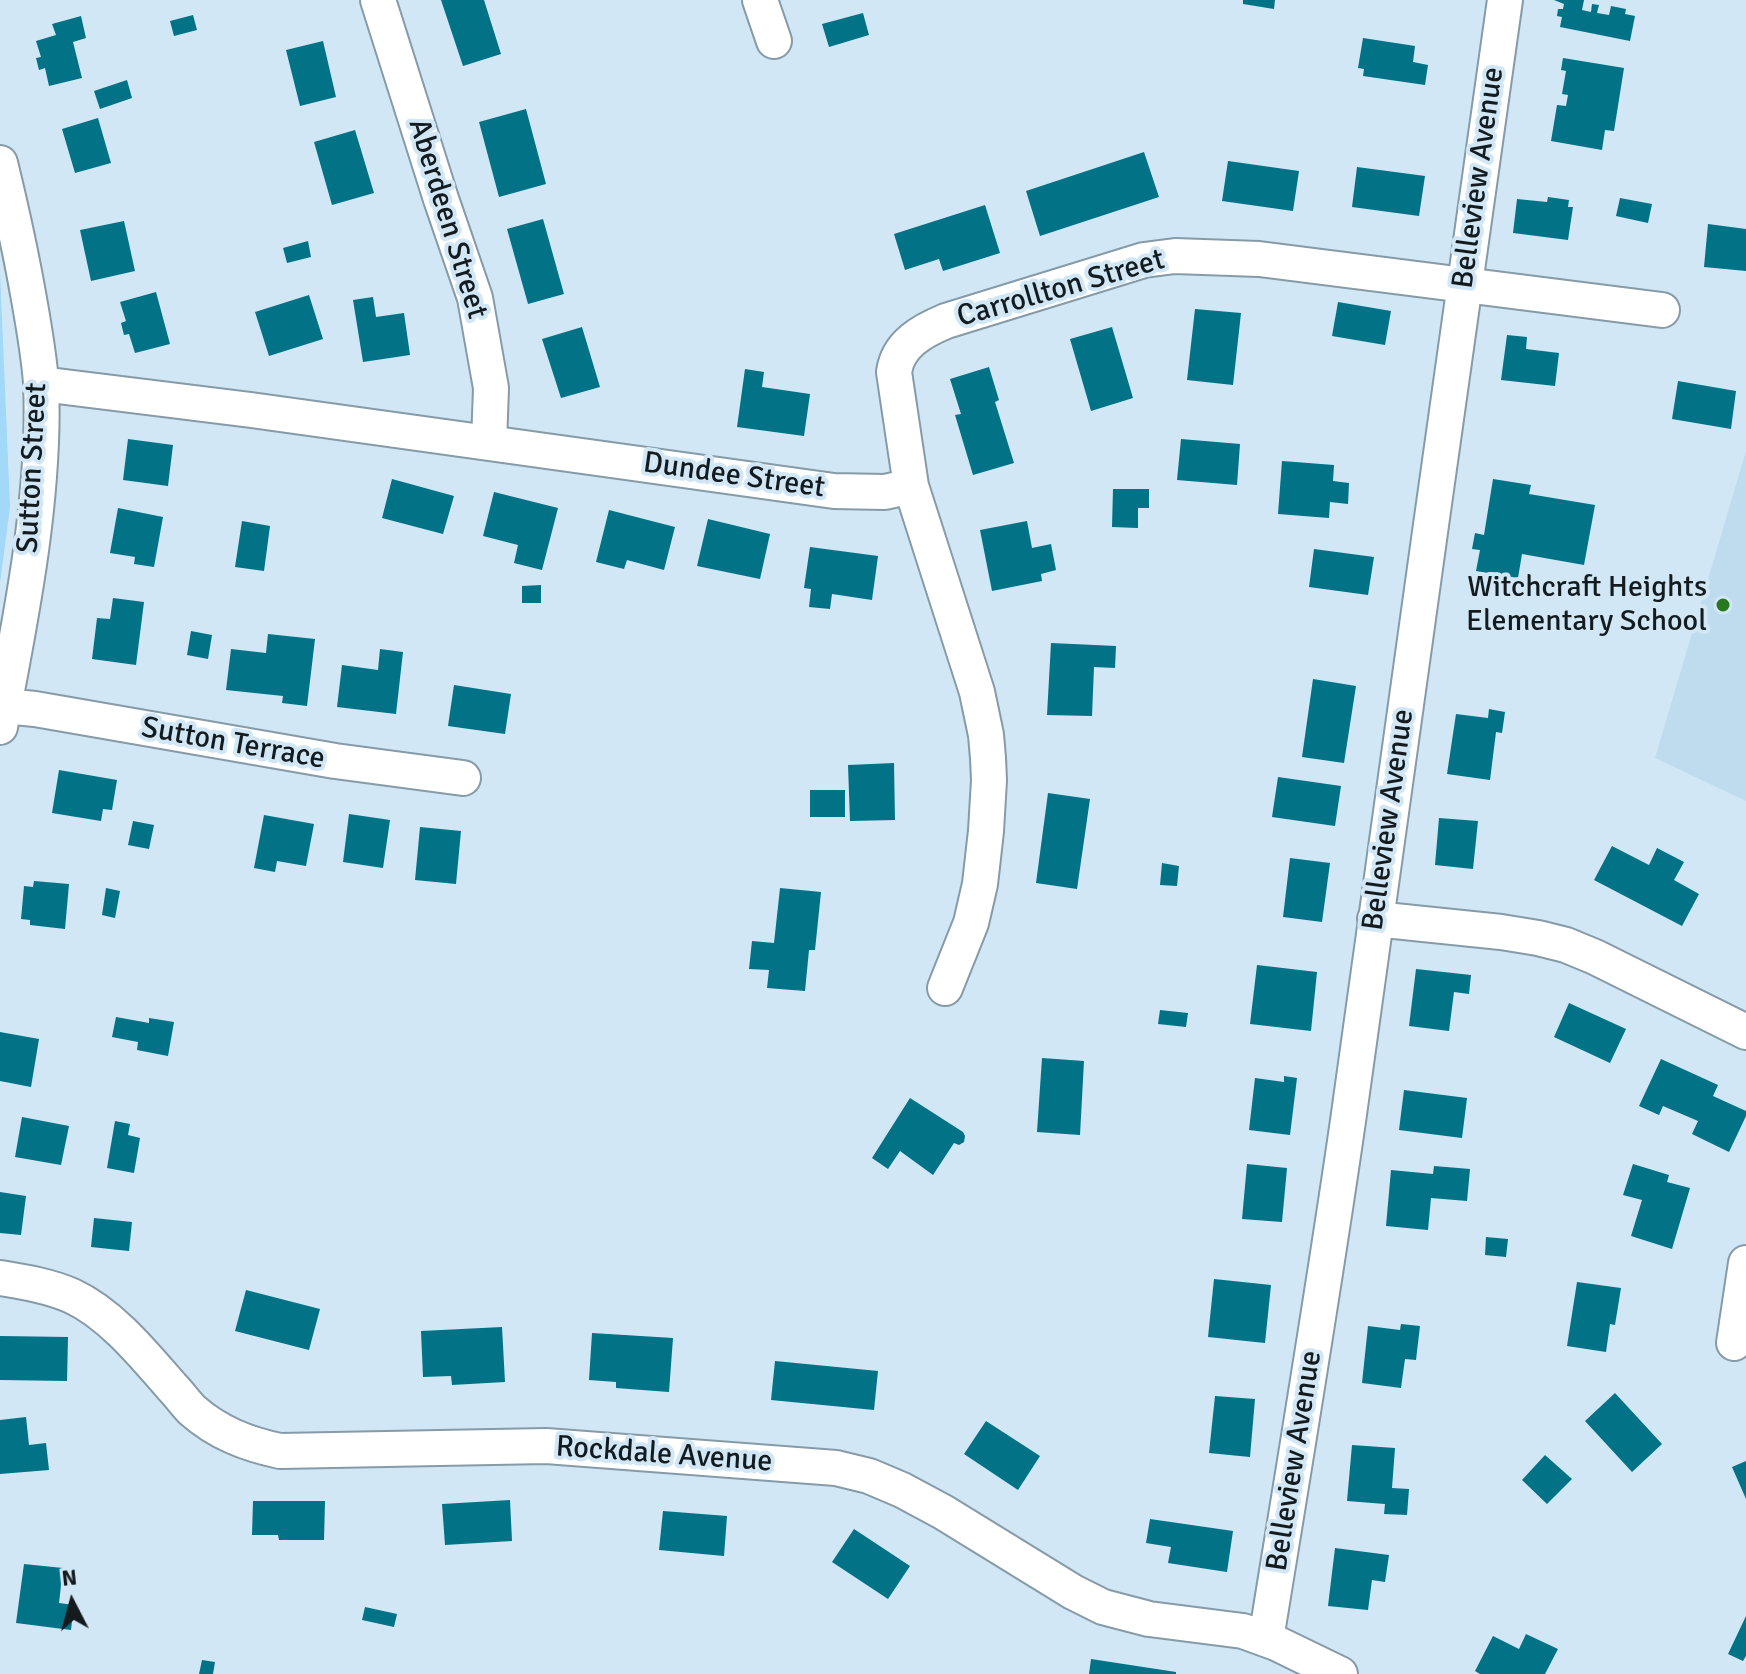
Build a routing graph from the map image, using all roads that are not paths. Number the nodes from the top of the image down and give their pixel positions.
1 (378, 0) edge
2 (760, 0) edge
3 (1505, 0) edge
4 (774, 41) dead end
5 (0, 163) edge
6 (1463, 285) junction
7 (1662, 310) dead end
8 (41, 384) junction
9 (489, 443) junction
10 (911, 486) junction
11 (2, 716) edge
12 (463, 778) dead end
13 (1375, 919) junction
14 (945, 988) dead end
15 (1746, 1032) edge
16 (1746, 1263) edge
17 (0, 1278) edge
18 (1734, 1343) dead end
19 (1266, 1639) junction
20 (1340, 1674) edge

1 - 9 street, Aberdeen Street
2 - 4 street
3 - 6 street, Belleview Avenue
5 - 8 street, Sutton Street
6 - 7 street, Carrollton Street
6 - 10 street, Carrollton Street
6 - 13 street, Belleview Avenue
8 - 9 street, Dundee Street
8 - 11 street, Sutton Street
9 - 10 street, Dundee Street
10 - 14 street
11 - 12 street, Sutton Terrace
13 - 15 street
13 - 19 street, Belleview Avenue
16 - 18 street
17 - 19 street, Rockdale Avenue
19 - 20 street, Rockdale Avenue

